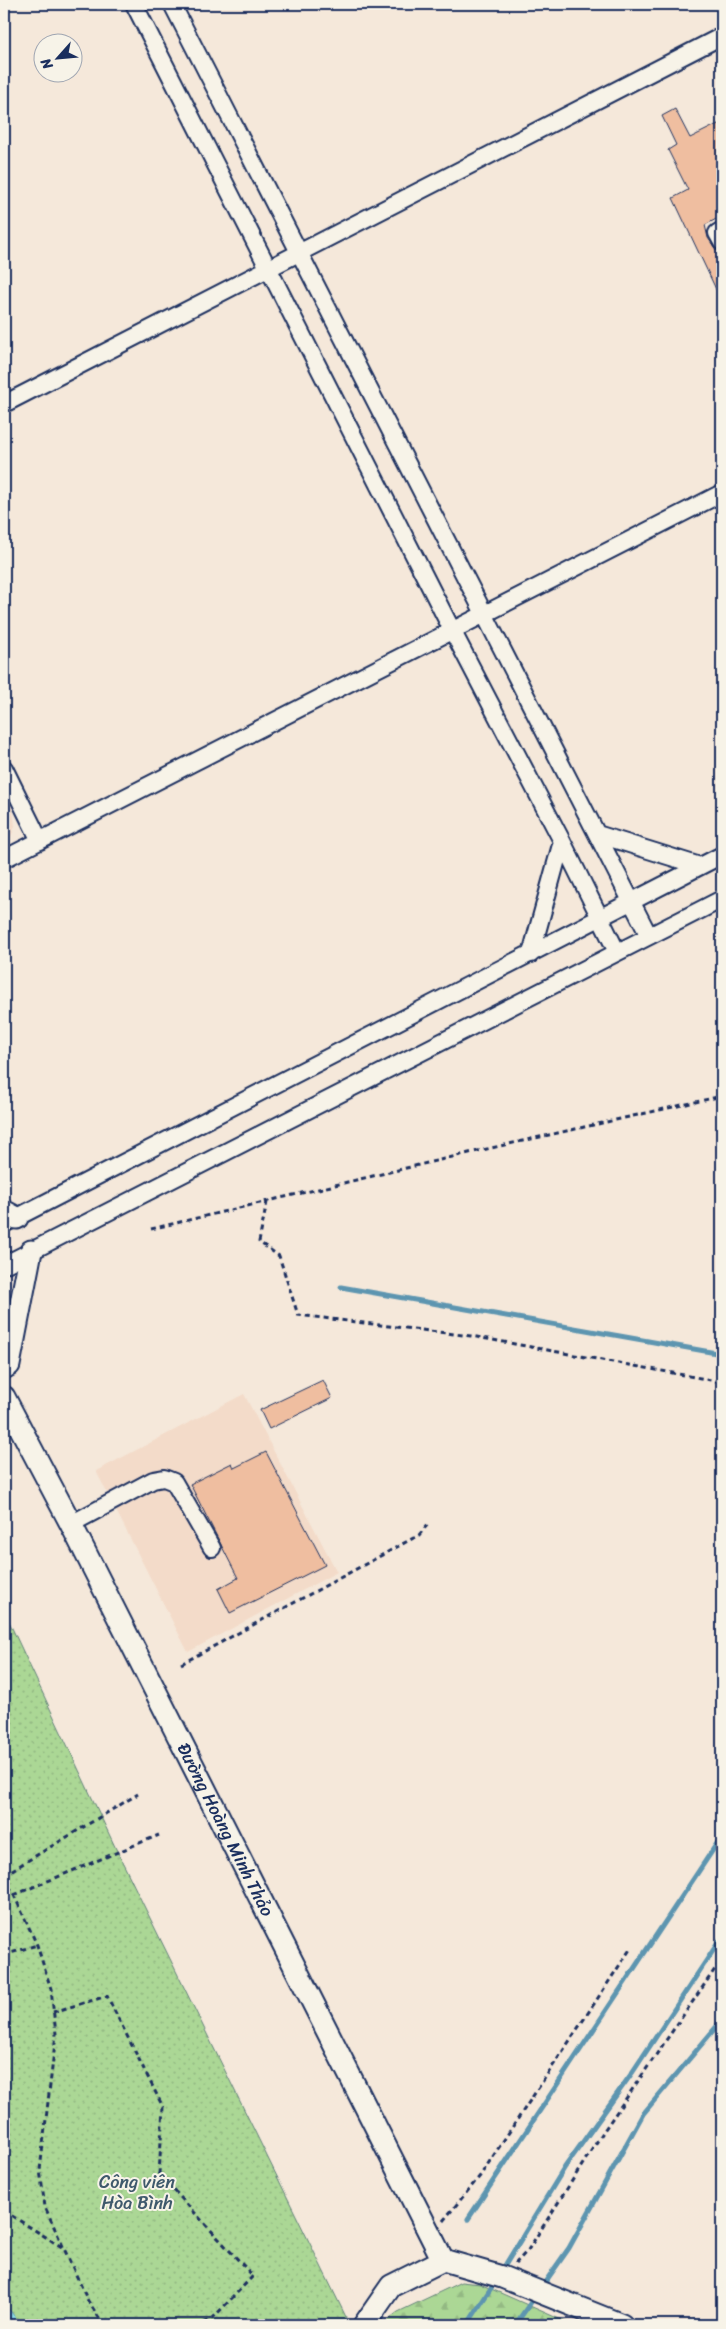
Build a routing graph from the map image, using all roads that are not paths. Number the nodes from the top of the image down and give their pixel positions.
1 (134, 4) edge
2 (172, 4) edge
3 (722, 36) edge
4 (722, 230) edge
5 (722, 242) edge
6 (300, 252) junction
7 (269, 269) junction
8 (4, 404) edge
9 (722, 493) edge
10 (484, 614) junction
11 (452, 630) junction
12 (4, 768) edge
13 (597, 834) junction
14 (40, 840) junction
15 (562, 841) junction
16 (722, 855) edge
17 (4, 859) edge
18 (700, 866) junction
19 (722, 899) edge
20 (632, 902) junction
21 (601, 918) junction
22 (649, 936) junction
23 (617, 952) junction
24 (531, 954) junction
25 (8, 1218) edge
26 (31, 1251) junction
27 (4, 1265) edge
28 (6, 1363) edge
29 (5, 1399) edge
30 (71, 1524) junction
31 (212, 1548) dead end
32 (443, 2260) junction
33 (364, 2325) edge
34 (622, 2325) edge

1 - 7 street
2 - 6 street
3 - 6 street
4 - 5 street
6 - 7 street
6 - 10 street
7 - 8 street
7 - 11 street
9 - 10 street
10 - 11 street
10 - 13 street
11 - 14 street
11 - 15 street
12 - 14 street
13 - 18 street
13 - 20 street
14 - 17 street
15 - 21 street
15 - 24 street
16 - 18 street
18 - 20 street
19 - 22 street
20 - 21 street
20 - 22 street
21 - 23 street
21 - 24 street
22 - 23 street
23 - 26 street
24 - 25 street
26 - 27 street
26 - 28 main road, Đường Hoàng Minh Thảo
28 - 29 main road, Đường Hoàng Minh Thảo
29 - 30 main road, Đường Hoàng Minh Thảo
30 - 31 street
30 - 32 main road, Đường Hoàng Minh Thảo
32 - 33 main road
32 - 34 main road

